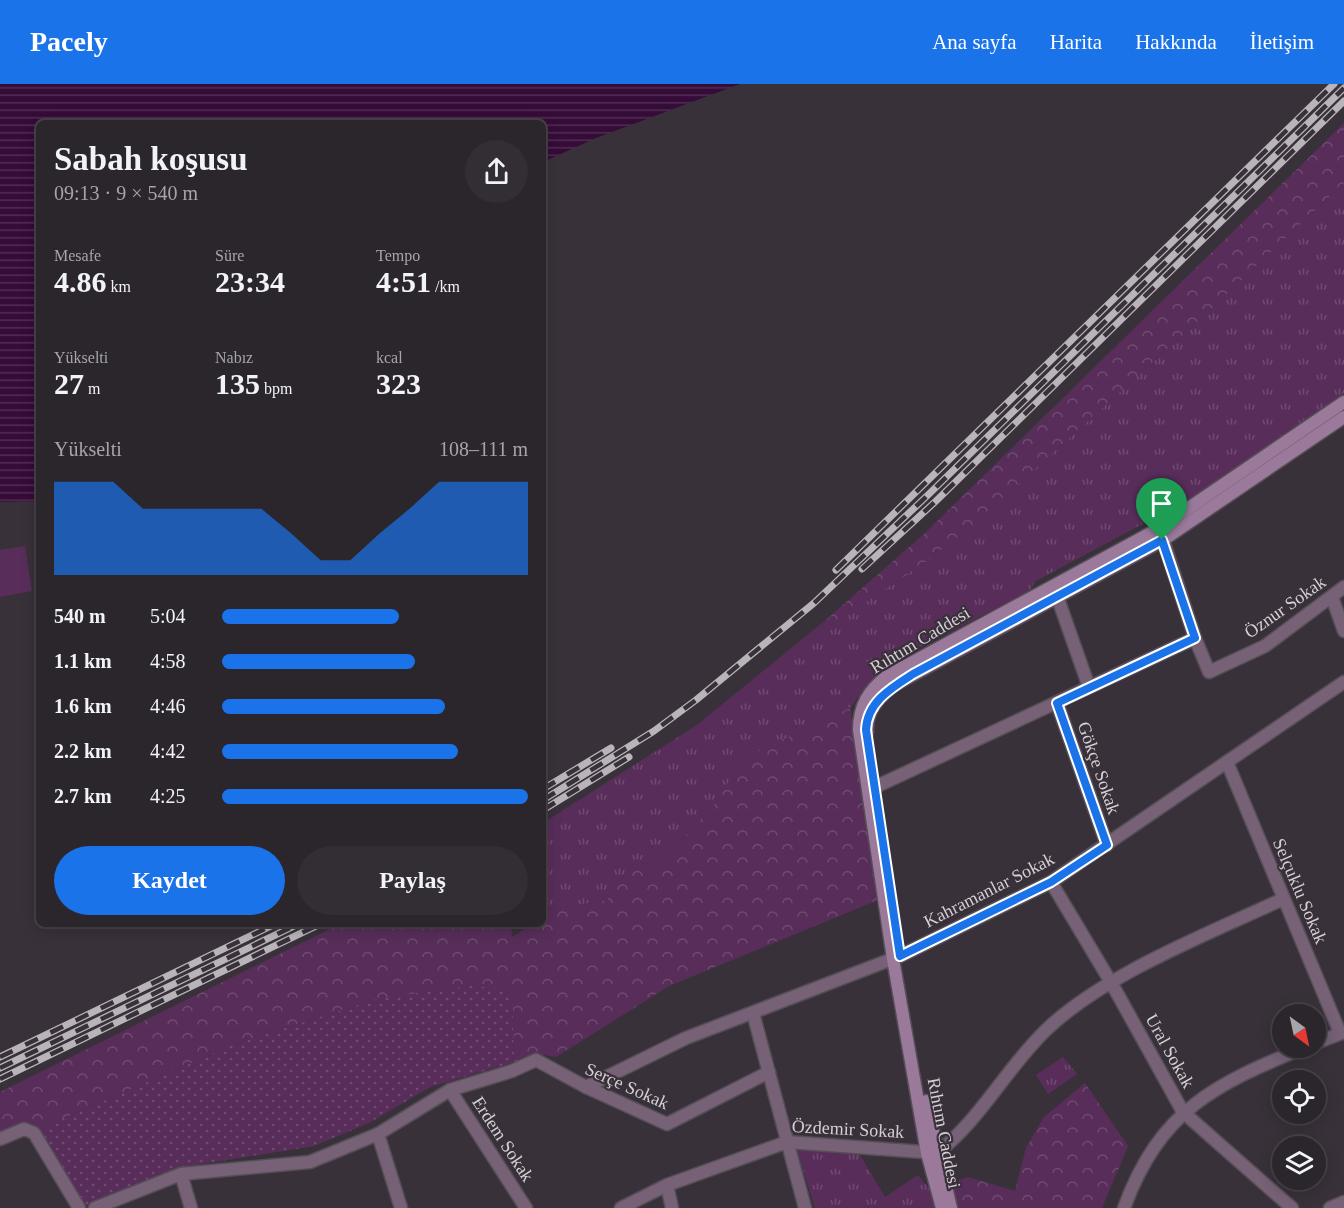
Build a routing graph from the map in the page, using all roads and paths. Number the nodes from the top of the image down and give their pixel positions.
1 (1344, 402) edge
2 (1344, 417) edge
3 (1162, 540) junction
4 (1344, 587) edge
5 (1058, 596) junction
6 (1332, 597) junction
7 (1344, 631) edge
8 (1195, 638) junction
9 (1344, 682) edge
10 (1089, 687) junction
11 (1057, 703) junction
12 (1227, 762) junction
13 (875, 787) junction
14 (1107, 845) junction
15 (1051, 882) junction
16 (1283, 899) junction
17 (896, 957) junction
18 (1112, 984) junction
19 (753, 1013) junction
20 (1342, 1033) edge
21 (1326, 1039) edge
22 (1280, 1058) edge
23 (769, 1072) junction
24 (586, 1088) junction
25 (450, 1090) junction
26 (1183, 1112) junction
27 (378, 1134) junction
28 (0, 1139) edge
29 (787, 1142) junction
30 (932, 1153) junction
31 (181, 1174) junction
32 (667, 1185) junction
33 (1344, 1202) edge
34 (79, 1208) edge
35 (95, 1208) edge
36 (191, 1208) edge
37 (401, 1208) edge
38 (526, 1208) edge
39 (621, 1208) edge
40 (672, 1208) edge
41 (805, 1208) edge
42 (942, 1208) edge
43 (951, 1208) edge
44 (1124, 1208) edge
45 (1292, 1208) edge
46 (1330, 1208) edge

1 - 17 main road, Rıhtım Caddesi
2 - 3 main road, Rıhtım Caddesi
3 - 5 main road, Rıhtım Caddesi
3 - 8 street, Öznur Sokak
4 - 6 street, Öznur Sokak
5 - 10 street
5 - 13 main road, Rıhtım Caddesi
6 - 7 street
6 - 8 street, Öznur Sokak
8 - 10 street
9 - 12 street, Kahramanlar Sokak
10 - 11 street
11 - 13 street
11 - 14 street, Gökçe Sokak
12 - 14 street, Kahramanlar Sokak
12 - 16 street, Selçuklu Sokak
13 - 17 main road, Rıhtım Caddesi
14 - 15 street, Kahramanlar Sokak
15 - 17 street, Kahramanlar Sokak
15 - 18 street, Ural Sokak
16 - 18 street
16 - 20 street, Selçuklu Sokak
17 - 19 street, Kahramanlar Sokak
17 - 30 main road, Rıhtım Caddesi
18 - 26 street, Ural Sokak
18 - 30 street
19 - 23 street
19 - 24 street, Kahramanlar Sokak
20 - 21 street
22 - 26 street
23 - 24 street, Serçe Sokak
23 - 29 street
24 - 25 street, Serçe Sokak
25 - 27 street
25 - 38 street, Erdem Sokak
26 - 44 street
26 - 45 street, Ural Sokak
27 - 31 street
27 - 37 street
28 - 34 street
29 - 30 street, Özdemir Sokak
29 - 32 street, Özdemir Sokak
29 - 41 street
30 - 42 main road, Rıhtım Caddesi
30 - 43 main road, Rıhtım Caddesi
31 - 35 street
31 - 36 street
32 - 39 street, Özdemir Sokak
32 - 40 street
33 - 46 street

